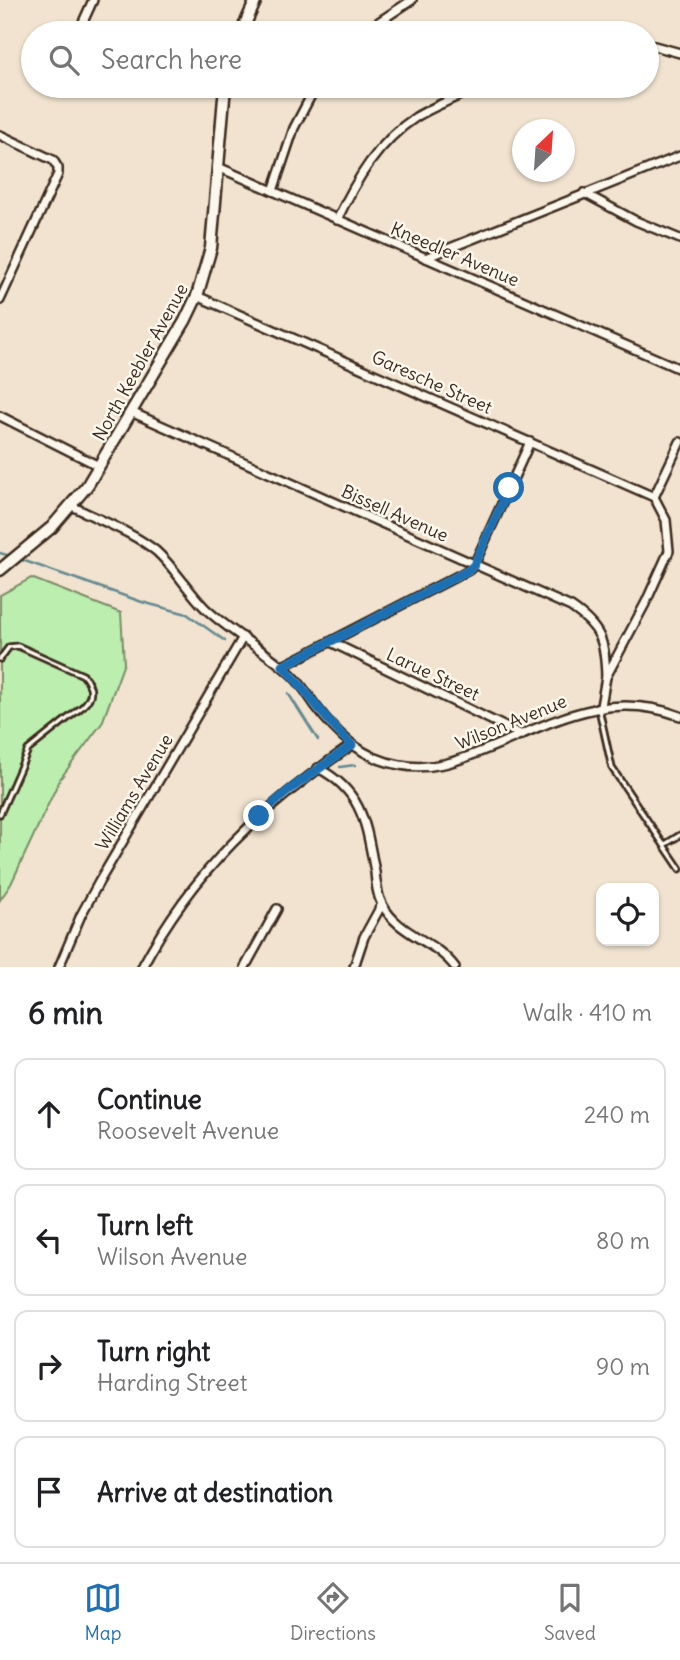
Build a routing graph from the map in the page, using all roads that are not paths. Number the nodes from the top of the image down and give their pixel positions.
1 (93, 0) edge
2 (256, 0) edge
3 (412, 0) edge
4 (83, 21) edge
5 (246, 21) edge
6 (380, 21) edge
7 (659, 47) edge
8 (680, 53) edge
9 (224, 98) edge
10 (310, 98) edge
11 (456, 98) edge
12 (0, 135) edge
13 (680, 156) edge
14 (218, 167) junction
15 (274, 191) junction
16 (584, 193) junction
17 (337, 220) junction
18 (680, 239) edge
19 (425, 258) junction
20 (197, 296) junction
21 (0, 300) edge
22 (680, 369) edge
23 (131, 412) junction
24 (0, 416) edge
25 (530, 442) junction
26 (680, 442) edge
27 (99, 466) junction
28 (654, 497) junction
29 (72, 506) junction
30 (474, 565) junction
31 (0, 570) edge
32 (243, 637) junction
33 (331, 642) junction
34 (0, 659) edge
35 (283, 666) junction
36 (606, 677) junction
37 (599, 707) junction
38 (680, 716) edge
39 (522, 735) junction
40 (352, 745) junction
41 (318, 768) junction
42 (0, 814) edge
43 (680, 835) edge
44 (664, 845) junction
45 (680, 869) edge
46 (382, 904) junction
47 (278, 909) dead end
48 (59, 967) edge
49 (142, 967) edge
50 (244, 967) edge
51 (354, 967) edge
52 (455, 967) edge

1 - 4 street
2 - 5 street
3 - 6 street
7 - 8 street
9 - 14 street, North Keebler Avenue
10 - 15 street
11 - 17 street
12 - 21 street
13 - 16 street
14 - 15 street, Kneedler Avenue
14 - 20 street, North Keebler Avenue
15 - 17 street, Kneedler Avenue
16 - 18 street
16 - 19 street
17 - 19 street, Kneedler Avenue
19 - 22 street, Kneedler Avenue
20 - 23 street, North Keebler Avenue
20 - 25 street, Garesche Street
23 - 27 street, North Keebler Avenue
23 - 30 street, Bissell Avenue
24 - 27 street
25 - 28 street, Garesche Street
25 - 30 street
26 - 28 street
27 - 29 street, North Keebler Avenue
28 - 36 street
29 - 31 street, North Keebler Avenue
29 - 32 street, Wilson Avenue
30 - 33 street
30 - 36 street, Bissell Avenue
32 - 35 street, Wilson Avenue
32 - 48 street, Williams Avenue
33 - 35 street
33 - 39 street, Larue Street
34 - 42 lane
35 - 40 street, Wilson Avenue
36 - 37 street
37 - 38 street, Wilson Avenue
37 - 39 street, Wilson Avenue
37 - 44 lane
39 - 40 street, Wilson Avenue
40 - 41 street
41 - 46 street
41 - 49 street
43 - 44 lane
44 - 45 lane
46 - 51 street
46 - 52 street
47 - 50 street

